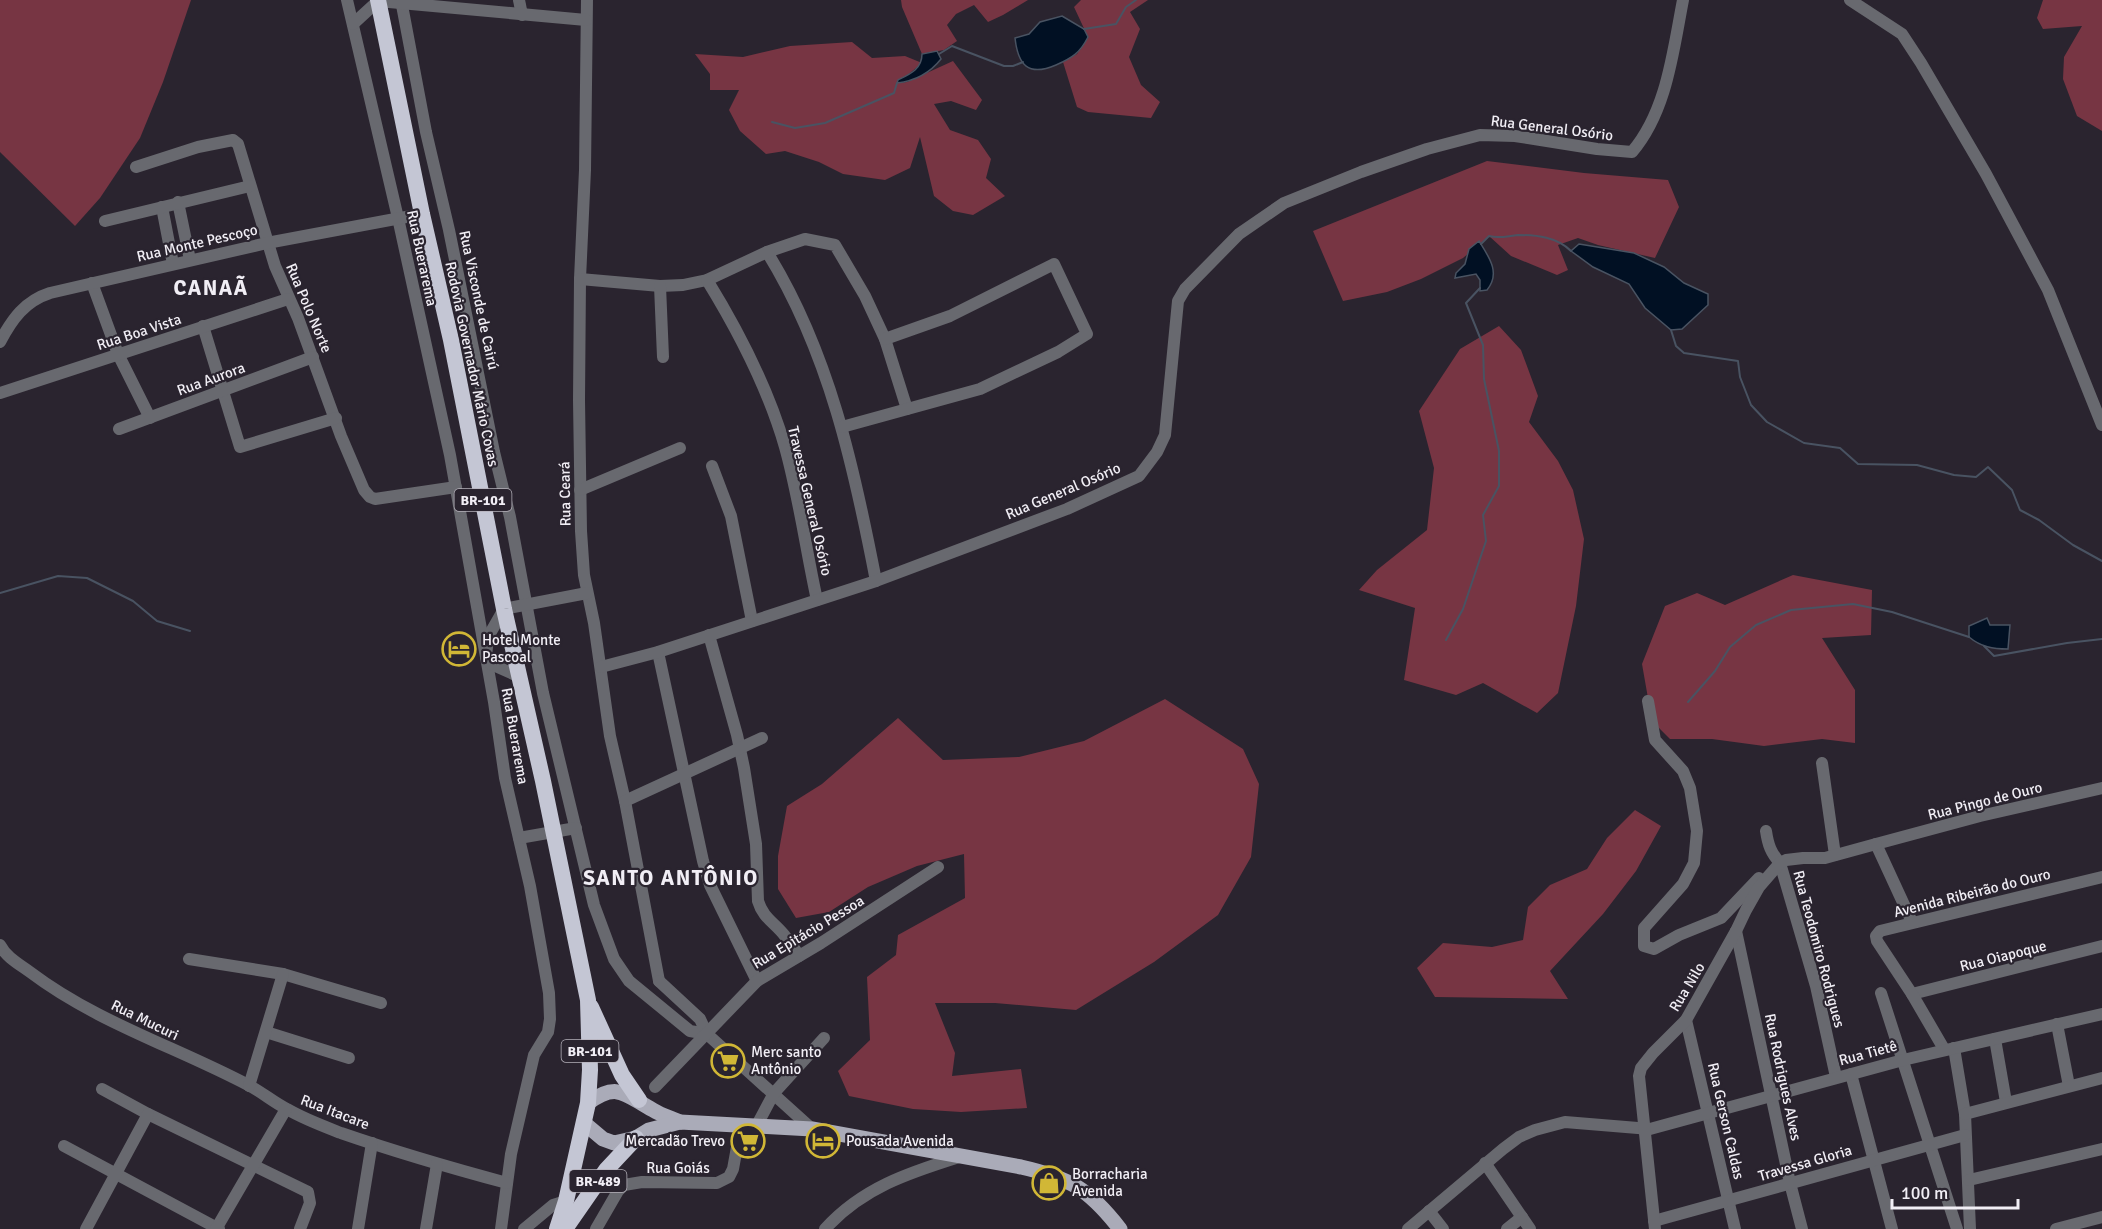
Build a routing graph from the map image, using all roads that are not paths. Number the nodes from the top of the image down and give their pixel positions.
1 (347, 0) edge
2 (519, 0) edge
3 (588, 0) edge
4 (1683, 0) edge
5 (1850, 0) edge
6 (378, 1) edge
7 (402, 1) edge
8 (522, 15) junction
9 (586, 20) junction
10 (353, 24) junction
11 (136, 167) dead end
12 (250, 186) junction
13 (178, 202) junction
14 (162, 207) junction
15 (422, 214) junction
16 (398, 218) junction
17 (105, 221) dead end
18 (267, 243) junction
19 (767, 252) junction
20 (190, 260) junction
21 (173, 264) junction
22 (436, 273) junction
23 (457, 273) junction
24 (580, 279) junction
25 (707, 280) junction
26 (92, 283) junction
27 (660, 285) junction
28 (288, 299) junction
29 (203, 326) junction
30 (885, 339) junction
31 (0, 342) edge
32 (118, 354) junction
33 (313, 357) junction
34 (663, 357) dead end
35 (224, 391) junction
36 (0, 393) edge
37 (907, 409) junction
38 (150, 418) junction
39 (336, 418) junction
40 (2102, 425) edge
41 (842, 427) junction
42 (118, 429) dead end
43 (680, 448) dead end
44 (712, 466) dead end
45 (456, 488) junction
46 (580, 490) junction
47 (876, 581) junction
48 (587, 593) junction
49 (817, 600) junction
50 (525, 604) junction
51 (504, 609) junction
52 (753, 621) junction
53 (709, 635) junction
54 (658, 652) junction
55 (486, 657) junction
56 (601, 667) junction
57 (520, 677) junction
58 (1648, 700) dead end
59 (762, 738) dead end
60 (740, 749) junction
61 (1822, 763) dead end
62 (685, 774) junction
63 (2102, 788) edge
64 (625, 801) junction
65 (576, 828) junction
66 (554, 831) junction
67 (1766, 831) dead end
68 (519, 838) junction
69 (1876, 844) junction
70 (1835, 855) junction
71 (1780, 863) junction
72 (938, 867) dead end
73 (1768, 877) junction
74 (2102, 877) edge
75 (1912, 922) junction
76 (1736, 931) junction
77 (0, 945) edge
78 (2102, 946) edge
79 (799, 956) junction
80 (189, 959) dead end
81 (283, 974) junction
82 (659, 981) junction
83 (757, 981) junction
84 (637, 987) junction
85 (1881, 993) dead end
86 (1912, 994) junction
87 (588, 1000) junction
88 (381, 1003) dead end
89 (2102, 1014) edge
90 (1686, 1020) junction
91 (2057, 1024) junction
92 (266, 1032) junction
93 (707, 1034) junction
94 (824, 1038) dead end
95 (1995, 1039) junction
96 (1949, 1049) junction
97 (349, 1058) dead end
98 (1903, 1060) junction
99 (1851, 1074) junction
100 (1836, 1077) junction
101 (2102, 1078) edge
102 (249, 1086) junction
103 (2069, 1086) junction
104 (655, 1087) dead end
105 (102, 1089) dead end
106 (774, 1093) junction
107 (1772, 1095) junction
108 (2006, 1102) junction
109 (588, 1103) junction
110 (645, 1105) junction
111 (286, 1109) junction
112 (1709, 1111) junction
113 (148, 1114) junction
114 (1965, 1114) junction
115 (680, 1122) junction
116 (584, 1123) junction
117 (741, 1125) junction
118 (757, 1125) junction
119 (812, 1129) junction
120 (1644, 1129) junction
121 (643, 1134) junction
122 (1965, 1135) junction
123 (372, 1143) junction
124 (1929, 1145) junction
125 (64, 1146) dead end
126 (2102, 1149) edge
127 (962, 1156) junction
128 (1873, 1160) junction
129 (1485, 1163) junction
130 (437, 1164) junction
131 (252, 1166) junction
132 (116, 1174) junction
133 (1969, 1180) junction
134 (507, 1183) junction
135 (1790, 1183) junction
136 (566, 1201) junction
137 (1729, 1201) junction
138 (1429, 1211) junction
139 (1522, 1216) junction
140 (2102, 1217) edge
141 (1655, 1225) edge
142 (217, 1228) edge
143 (86, 1229) edge
144 (300, 1229) edge
145 (358, 1229) edge
146 (426, 1229) edge
147 (501, 1229) edge
148 (524, 1229) edge
149 (557, 1229) edge
150 (566, 1229) edge
151 (596, 1229) edge
152 (825, 1229) edge
153 (1120, 1229) edge
154 (1408, 1229) edge
155 (1443, 1229) edge
156 (1507, 1229) edge
157 (1530, 1229) edge
158 (1735, 1229) edge
159 (1802, 1229) edge
160 (1892, 1229) edge
161 (1958, 1229) edge
162 (1970, 1229) edge
163 (2056, 1229) edge

1 - 10 street, Rua Buerarema
2 - 8 street
3 - 9 street, Rua Ceará
4 - 47 street, Rua General Osório
5 - 40 street
6 - 7 street
6 - 10 street
6 - 15 highway, Rodovia Governador Mário Covas / BR-101
7 - 8 street
7 - 23 street, Rua Visconde de Cairú
8 - 9 street
9 - 24 street, Rua Ceará
10 - 16 street, Rua Buerarema
11 - 12 street, Rua Polo Norte
12 - 13 street
12 - 18 street, Rua Polo Norte
13 - 14 street
13 - 20 street
14 - 17 street
14 - 21 street
15 - 16 street, Rua Monte Pescoço
15 - 22 highway, Rodovia Governador Mário Covas / BR-101
16 - 18 street, Rua Monte Pescoço
16 - 45 street, Rua Buerarema
18 - 20 street, Rua Monte Pescoço
18 - 28 street, Rua Polo Norte
19 - 25 street
19 - 30 street
19 - 41 street
20 - 21 street, Rua Monte Pescoço
21 - 26 street, Rua Monte Pescoço
22 - 23 street
22 - 51 highway, Rodovia Governador Mário Covas / BR-101
23 - 50 street, Rua Visconde de Cairú
24 - 27 street
24 - 46 street, Rua Ceará
25 - 27 street
25 - 49 street, Travessa General Osório
26 - 31 street, Rua Monte Pescoço
26 - 32 street
27 - 34 street
28 - 29 street, Rua Boa Vista
28 - 33 street, Rua Polo Norte
29 - 32 street, Rua Boa Vista
29 - 35 street
30 - 37 street
30 - 37 street
32 - 36 street, Rua Boa Vista
32 - 38 street
33 - 35 street, Rua Aurora
33 - 39 street, Rua Polo Norte
35 - 38 street, Rua Aurora
35 - 39 street
37 - 41 street
38 - 42 street, Rua Aurora
39 - 45 street, Rua Polo Norte
41 - 47 street
43 - 46 street
44 - 52 street
45 - 55 street, Rua Buerarema
46 - 48 street, Rua Ceará
47 - 49 street, Rua General Osório
48 - 50 street
48 - 56 street, Rua Ceará
49 - 52 street, Rua General Osório
50 - 51 street
50 - 65 street, Rua Visconde de Cairú
51 - 55 street
51 - 57 highway, Rodovia Governador Mário Covas / BR-101
52 - 53 street, Rua General Osório
53 - 54 street, Rua General Osório
53 - 60 street
54 - 56 street, Rua General Osório
54 - 62 street
55 - 57 street
55 - 68 street, Rua Buerarema
56 - 64 street, Rua Ceará
57 - 66 highway, Rodovia Governador Mário Covas / BR-101
58 - 73 street
59 - 60 street
60 - 62 street
60 - 79 street
61 - 70 street
62 - 64 street
62 - 83 street
63 - 69 street, Rua Pingo de Ouro
64 - 82 street, Rua Ceará
65 - 66 street
65 - 84 street
66 - 68 street
66 - 87 highway, Rodovia Governador Mário Covas / BR-101
67 - 71 street, Rua Teodomiro Rodrigues
68 - 134 street, Rua Buerarema
69 - 70 street, Rua Pingo de Ouro
69 - 75 street
70 - 71 street, Rua Pingo de Ouro
71 - 73 street, Rua Nilo
71 - 100 street, Rua Teodomiro Rodrigues
72 - 79 street, Rua Epitácio Pessoa
73 - 76 street, Rua Nilo
74 - 75 street, Avenida Ribeirão do Ouro
75 - 86 street, Avenida Ribeirão do Ouro
76 - 90 street, Rua Nilo
76 - 107 street, Rua Rodrigues Alves
77 - 102 street, Rua Mucuri
78 - 86 street, Rua Oiapoque
79 - 83 street, Rua Epitácio Pessoa
80 - 81 street
81 - 88 street
81 - 92 street
82 - 84 street
82 - 93 street
83 - 93 street, Rua Epitácio Pessoa
84 - 93 street
85 - 98 street
86 - 96 street, Avenida Ribeirão do Ouro
87 - 109 highway, Rodovia Governador Mário Covas / BR-101
87 - 110 highway
89 - 91 street, Rua Tietê
90 - 112 street, Rua Gerson Caldas
90 - 120 street, Rua Nilo
91 - 95 street, Rua Tietê
91 - 103 street
92 - 97 street
92 - 102 street
93 - 104 street, Rua Epitácio Pessoa
93 - 106 street
94 - 106 street
95 - 96 street, Rua Tietê
95 - 108 street
96 - 98 street, Rua Tietê
96 - 114 street, Avenida Ribeirão do Ouro
98 - 99 street, Rua Tietê
98 - 124 street
99 - 100 street, Rua Tietê
99 - 128 street
100 - 107 street, Rua Tietê
101 - 103 street
102 - 111 street, Rua Mucuri
103 - 108 street
105 - 113 street
106 - 118 street
106 - 119 street
107 - 112 street, Rua Tietê
107 - 135 street, Rua Rodrigues Alves
108 - 114 street
109 - 110 main road
109 - 116 highway, Rodovia Governador Mário Covas / BR-101
110 - 115 main road
110 - 121 main road
111 - 123 street, Rua Itacare
111 - 131 street, Rua Itacare
112 - 120 street, Rua Tietê
112 - 137 street, Rua Gerson Caldas
113 - 131 street
113 - 132 street
114 - 122 street, Avenida Ribeirão do Ouro
115 - 117 main road
115 - 121 main road
116 - 121 main road
116 - 136 highway, Rodovia Governador Mário Covas / BR-101
117 - 118 main road
117 - 151 street, Rua Goiás
118 - 119 main road
119 - 127 main road
120 - 129 street, Rua Tietê
120 - 141 street, Rua Nilo
121 - 150 highway, BR-489
122 - 124 street, Travessa Gloria
122 - 133 street, Avenida Ribeirão do Ouro
123 - 130 street, Rua Itacare
123 - 145 street
124 - 128 street, Travessa Gloria
124 - 161 street
125 - 132 street
126 - 133 street
127 - 152 street
127 - 153 main road
128 - 135 street, Travessa Gloria
128 - 160 street
129 - 138 street, Rua Tietê
129 - 139 street
130 - 134 street, Rua Itacare
130 - 146 street
131 - 142 street, Rua Itacare
131 - 144 street
132 - 142 street
132 - 143 street
133 - 162 street, Avenida Ribeirão do Ouro
134 - 147 street, Rua Buerarema
135 - 137 street, Travessa Gloria
135 - 159 street, Rua Rodrigues Alves
136 - 148 street
136 - 149 highway, Rodovia Governador Mário Covas / BR-101
137 - 141 street, Travessa Gloria
137 - 158 street, Rua Gerson Caldas
138 - 154 street, Rua Tietê
138 - 155 street
139 - 156 street
139 - 157 street
140 - 163 street

